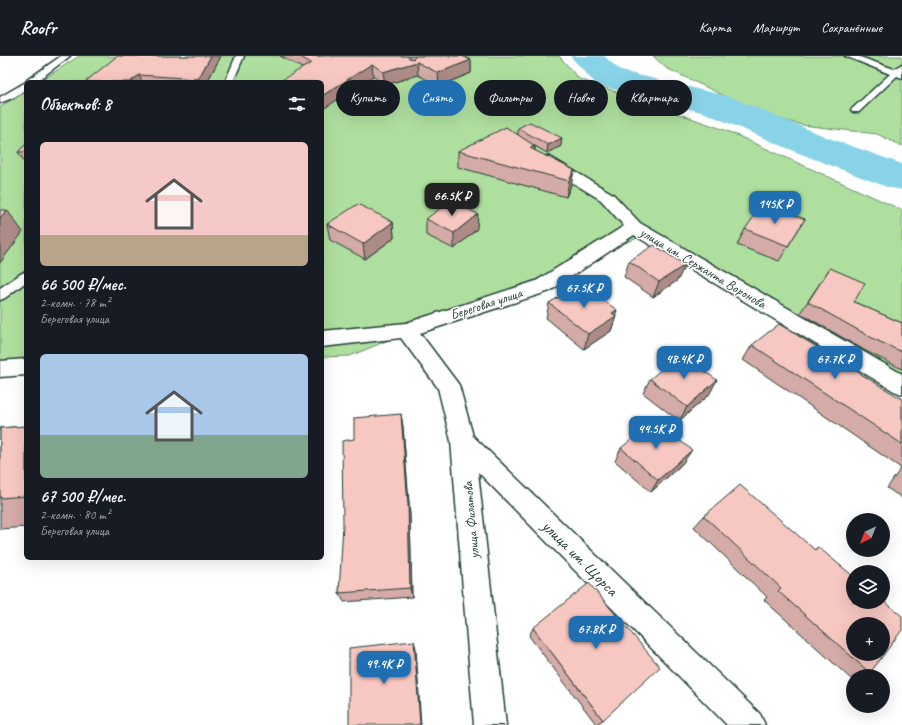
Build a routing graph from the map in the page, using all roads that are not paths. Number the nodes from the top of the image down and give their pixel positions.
1 (66, 56) edge
2 (240, 56) edge
3 (849, 56) edge
4 (900, 71) edge
5 (33, 80) edge
6 (230, 80) edge
7 (24, 86) edge
8 (0, 100) edge
9 (856, 110) dead end
10 (532, 152) edge
11 (634, 227) junction
12 (24, 277) edge
13 (0, 295) edge
14 (406, 330) junction
15 (324, 339) edge
16 (24, 367) edge
17 (0, 369) edge
18 (902, 385) edge
19 (463, 441) junction
20 (490, 725) edge
21 (749, 725) edge

1 - 5 lane
2 - 6 lane
3 - 4 lane
4 - 9 lane
7 - 8 lane
10 - 11 street, улица им. Сержанта Воронова
11 - 14 street, Береговая улица
11 - 18 street, улица им. Сержанта Воронова
12 - 13 lane
14 - 15 street, Береговая улица
14 - 19 street, улица Филатова
16 - 17 street
19 - 20 street, улица Филатова
19 - 21 street, улица им. Щорса

